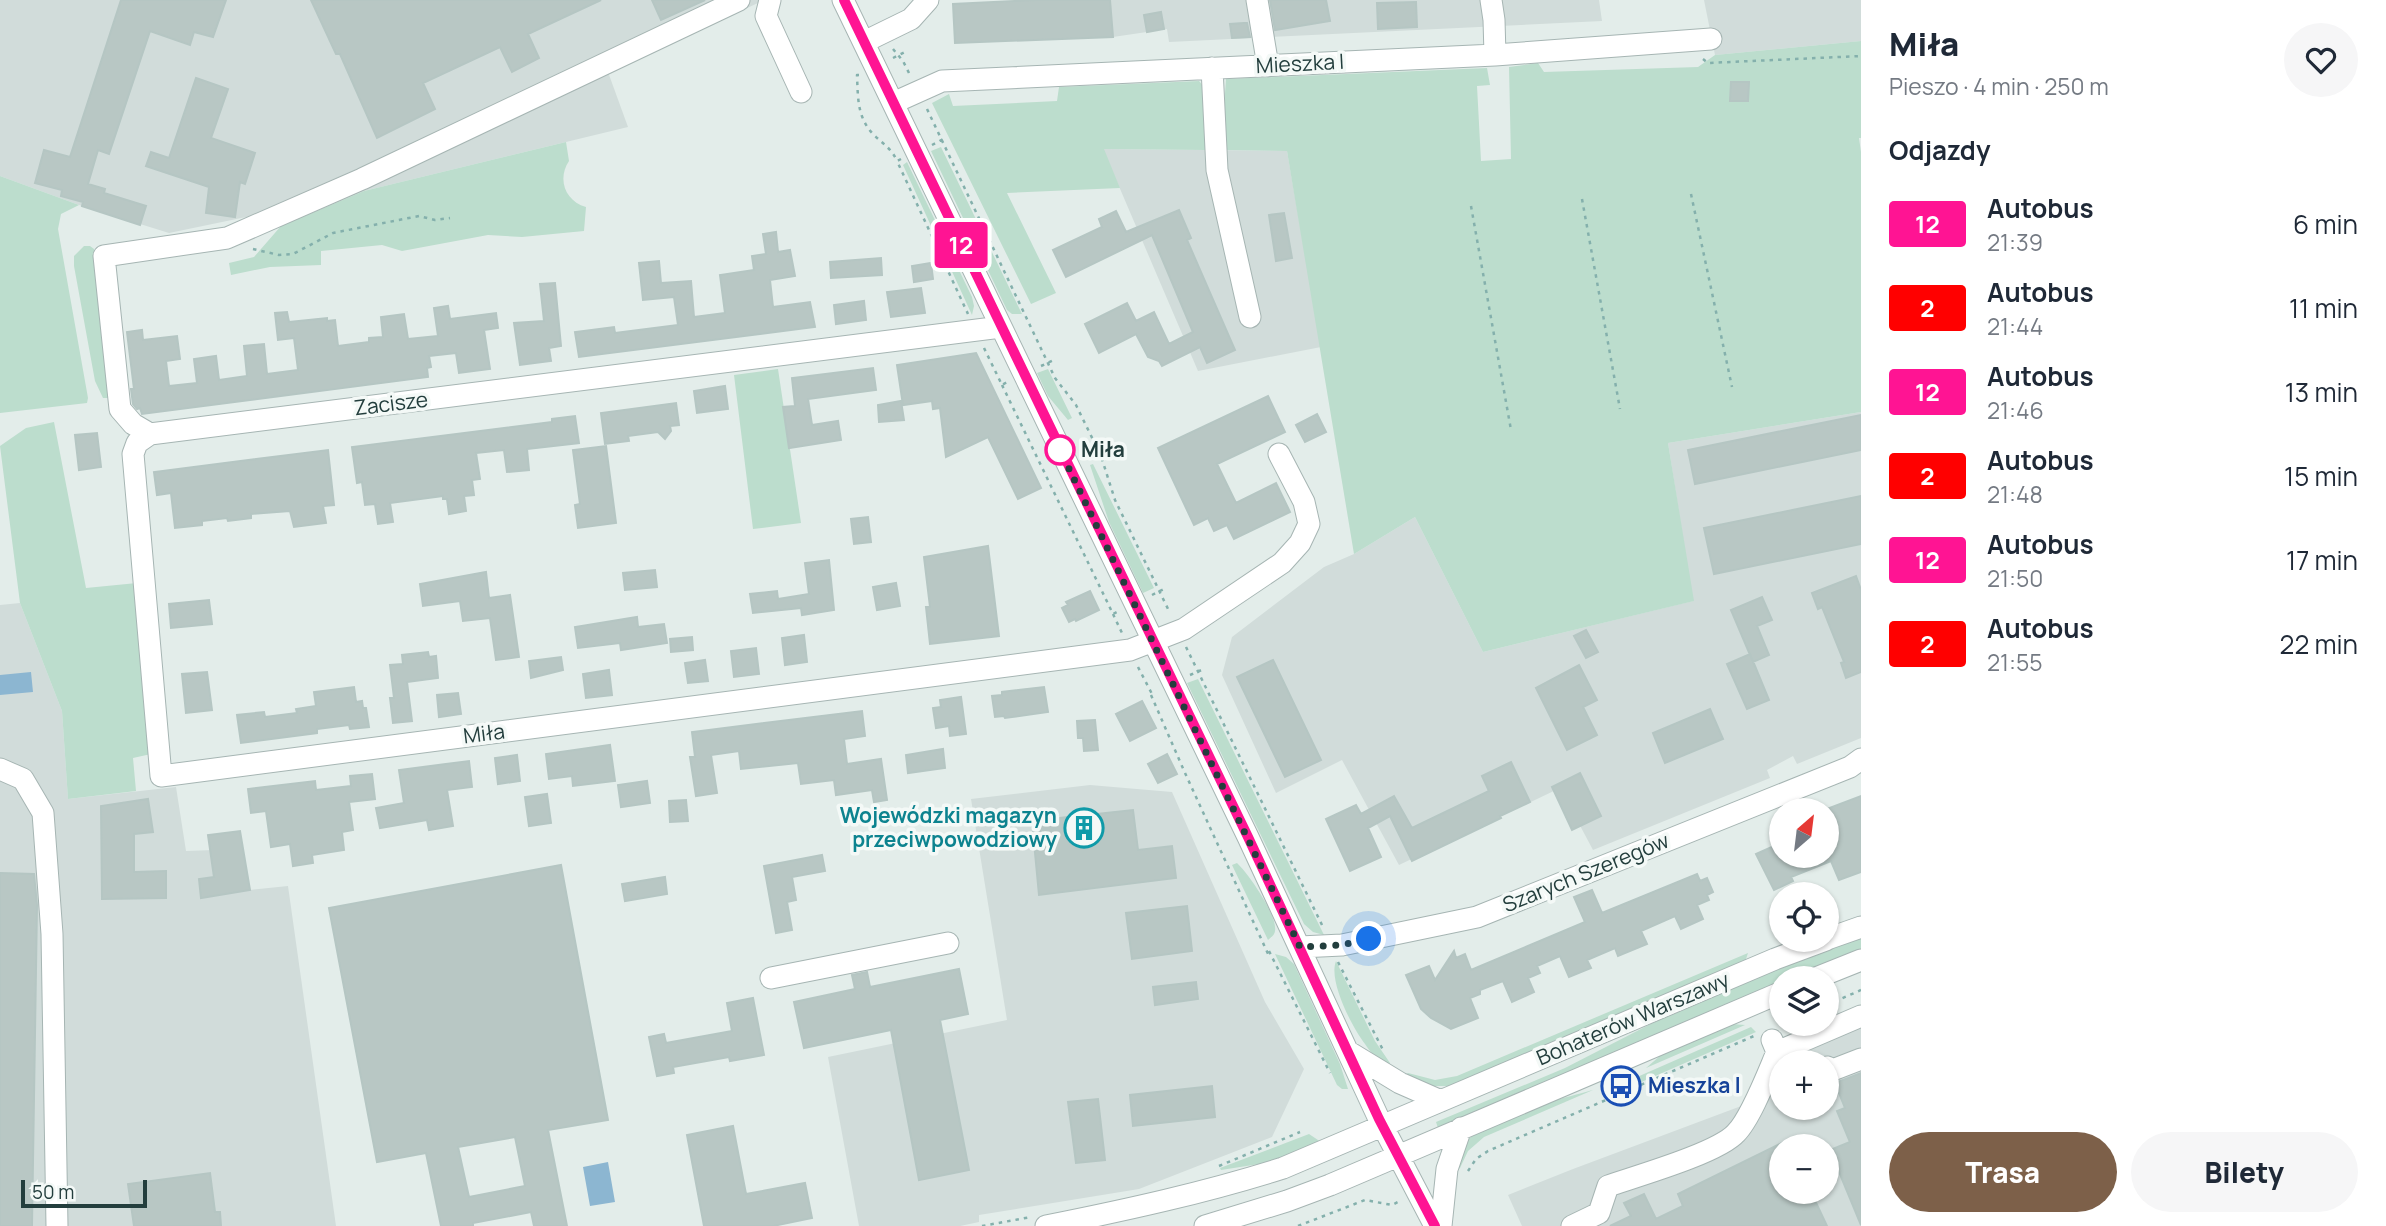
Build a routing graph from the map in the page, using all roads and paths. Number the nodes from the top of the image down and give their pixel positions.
1 (739, 0) edge
2 (770, 0) edge
3 (844, 0) edge
4 (928, 0) edge
5 (1257, 0) edge
6 (1491, 0) edge
7 (884, 31) junction
8 (1711, 38) dead end
9 (864, 42) junction
10 (1685, 42) junction
11 (1495, 55) junction
12 (1861, 56) edge
13 (1268, 65) junction
14 (1212, 68) junction
15 (918, 90) junction
16 (801, 92) dead end
17 (893, 103) junction
18 (1691, 194) dead end
19 (1582, 199) dead end
20 (1471, 206) dead end
21 (450, 218) dead end
22 (227, 238) junction
23 (1250, 317) dead end
24 (1001, 327) junction
25 (1732, 387) dead end
26 (1620, 409) dead end
27 (1511, 430) dead end
28 (150, 434) junction
29 (1279, 454) dead end
30 (1179, 631) junction
31 (1153, 643) junction
32 (1151, 695) dead end
33 (1861, 759) edge
34 (0, 769) edge
35 (1861, 927) edge
36 (1839, 935) edge
37 (948, 943) dead end
38 (1332, 945) junction
39 (1300, 947) junction
40 (1267, 948) junction
41 (1794, 952) edge
42 (1269, 956) dead end
43 (1861, 960) edge
44 (1839, 969) edge
45 (771, 978) dead end
46 (1861, 990) edge
47 (1769, 998) edge
48 (1839, 1000) edge
49 (1861, 1016) edge
50 (1808, 1039) junction
51 (1769, 1042) junction
52 (1816, 1050) edge
53 (1349, 1052) junction
54 (1389, 1058) dead end
55 (1861, 1059) edge
56 (1839, 1068) edge
57 (1330, 1073) dead end
58 (1441, 1101) junction
59 (1383, 1126) junction
60 (1461, 1128) junction
61 (1398, 1156) junction
62 (1468, 1171) dead end
63 (1358, 1193) dead end
64 (1365, 1200) junction
65 (1400, 1201) dead end
66 (57, 1226) edge
67 (1046, 1226) edge
68 (1205, 1226) edge
69 (1298, 1226) edge
70 (1438, 1226) edge
71 (1572, 1226) edge

1 - 22 street
2 - 16 street
3 - 9 street
4 - 7 street
5 - 13 street
6 - 11 street
7 - 9 street
7 - 15 path
8 - 10 street, Mieszka I
9 - 17 street
10 - 11 street, Mieszka I
10 - 12 path
11 - 13 street, Mieszka I
13 - 14 street, Mieszka I
14 - 15 street, Mieszka I
14 - 23 street
15 - 17 street, Mieszka I
15 - 30 path
17 - 24 street
18 - 25 path
19 - 26 path
20 - 27 path
21 - 22 path
22 - 28 street
24 - 28 street, Zacisze
24 - 31 street
28 - 31 street, Miła
29 - 30 street
30 - 31 street
30 - 38 path
31 - 39 street
32 - 40 path
33 - 38 street, Szarych Szeregów
34 - 66 street
35 - 36 street, Bohaterów Warszawy
37 - 45 street
38 - 39 street, Szarych Szeregów
38 - 54 path
39 - 53 street
40 - 42 path
40 - 57 path
41 - 58 street, Bohaterów Warszawy
43 - 44 street
46 - 48 path
47 - 60 street, Bohaterów Warszawy
49 - 50 street
50 - 51 street
50 - 52 street
51 - 62 path
51 - 71 street
53 - 58 street
53 - 59 street
55 - 56 street
58 - 59 street, Bohaterów Warszawy
59 - 61 street
59 - 67 street, Bohaterów Warszawy
60 - 61 street, Bohaterów Warszawy
60 - 70 street
61 - 68 street, Bohaterów Warszawy
61 - 70 street
63 - 64 path
64 - 65 path
64 - 69 path

